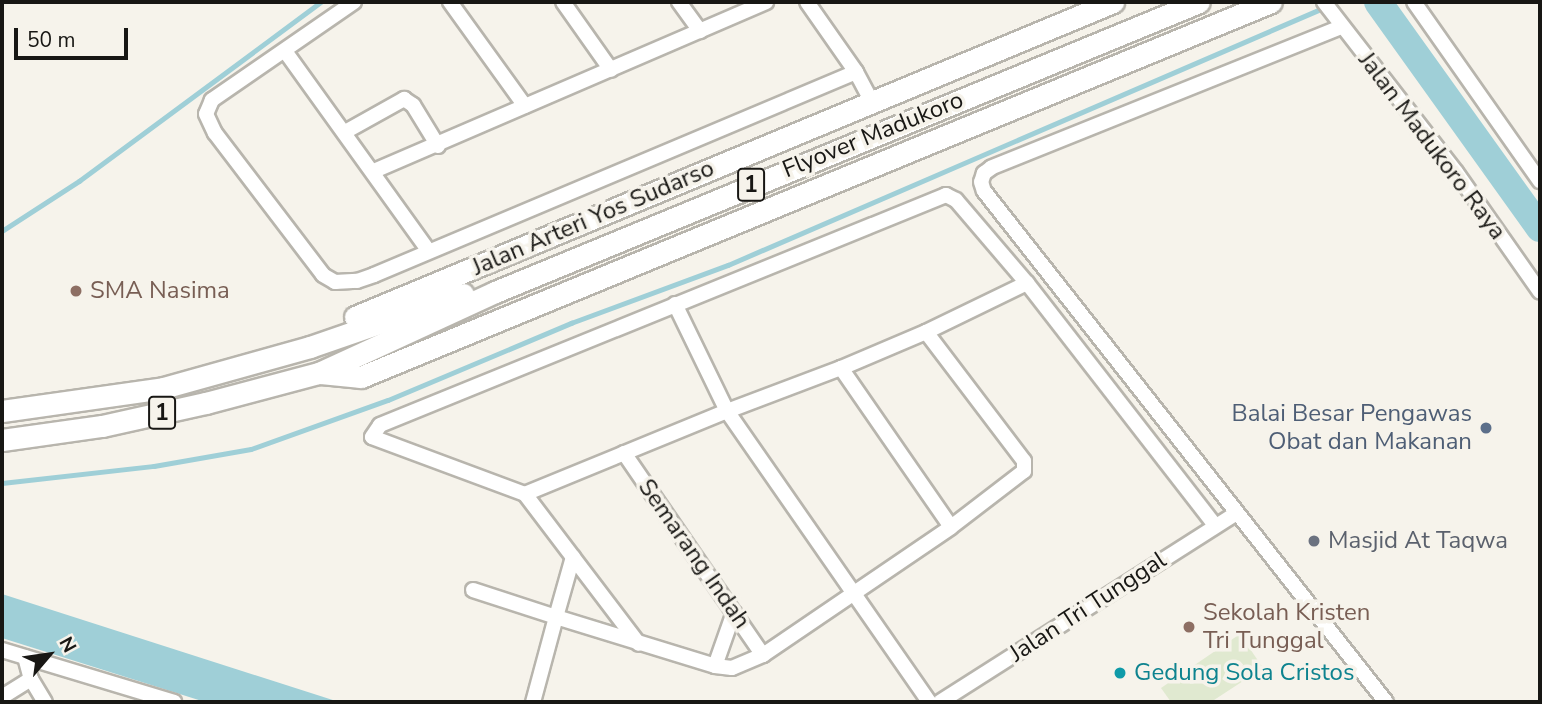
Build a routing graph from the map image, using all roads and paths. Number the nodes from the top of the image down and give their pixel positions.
1 (354, 2) edge
2 (450, 2) edge
3 (563, 2) edge
4 (679, 2) edge
5 (766, 2) edge
6 (807, 2) edge
7 (1113, 2) edge
8 (1271, 2) edge
9 (1324, 2) edge
10 (1414, 2) edge
11 (1186, 3) edge
12 (1339, 24) junction
13 (701, 31) junction
14 (285, 51) junction
15 (611, 70) junction
16 (856, 72) junction
17 (872, 102) junction
18 (525, 106) junction
19 (345, 132) junction
20 (438, 146) junction
21 (374, 172) junction
22 (1540, 181) edge
23 (428, 250) junction
24 (1027, 283) junction
25 (1540, 292) edge
26 (675, 303) junction
27 (926, 332) junction
28 (310, 347) junction
29 (841, 368) junction
30 (319, 373) junction
31 (2, 411) edge
32 (727, 411) junction
33 (2, 440) edge
34 (624, 453) junction
35 (525, 494) junction
36 (1237, 513) junction
37 (1215, 525) junction
38 (951, 527) junction
39 (573, 557) junction
40 (473, 590) dead end
41 (853, 592) junction
42 (734, 612) junction
43 (556, 617) junction
44 (639, 644) junction
45 (2, 650) edge
46 (764, 655) junction
47 (25, 657) junction
48 (715, 666) junction
49 (31, 679) junction
50 (2, 697) edge
51 (46, 702) edge
52 (174, 702) edge
53 (533, 702) edge
54 (929, 702) edge
55 (940, 702) edge
56 (1386, 702) edge

1 - 14 street
2 - 18 street
3 - 15 street
4 - 13 street
5 - 13 street
6 - 16 street
7 - 17 highway, Jalan Arteri Yos Sudarso
8 - 30 highway
9 - 12 street, Jalan Madukoro Raya
10 - 22 street
11 - 28 highway, Flyover Madukoro / 1
11 - 30 highway, Flyover Madukoro / 1
12 - 25 street, Jalan Madukoro Raya
12 - 36 street
13 - 15 street
14 - 19 street
14 - 23 street
15 - 18 street
16 - 17 street
16 - 23 street
17 - 28 highway, Jalan Arteri Yos Sudarso
18 - 20 street
19 - 20 street
19 - 21 street
20 - 21 street
21 - 23 street
24 - 26 street
24 - 27 street
24 - 37 street
26 - 32 street
26 - 35 street
27 - 29 street
27 - 38 street
28 - 31 highway, 1
29 - 32 street
29 - 38 street
30 - 33 highway, 1
32 - 34 street
32 - 41 street
34 - 35 street
34 - 42 street, Semarang Indah
35 - 39 street
36 - 37 street, Jalan Tri Tunggal
36 - 56 street
37 - 55 street, Jalan Tri Tunggal
38 - 41 street
39 - 43 street
39 - 44 street
40 - 43 street
41 - 46 street
41 - 54 street
42 - 46 street, Semarang Indah
42 - 48 street
43 - 44 street
43 - 53 street
44 - 48 street
45 - 47 street
46 - 48 street
47 - 49 street
47 - 52 street
49 - 50 street
49 - 51 street

